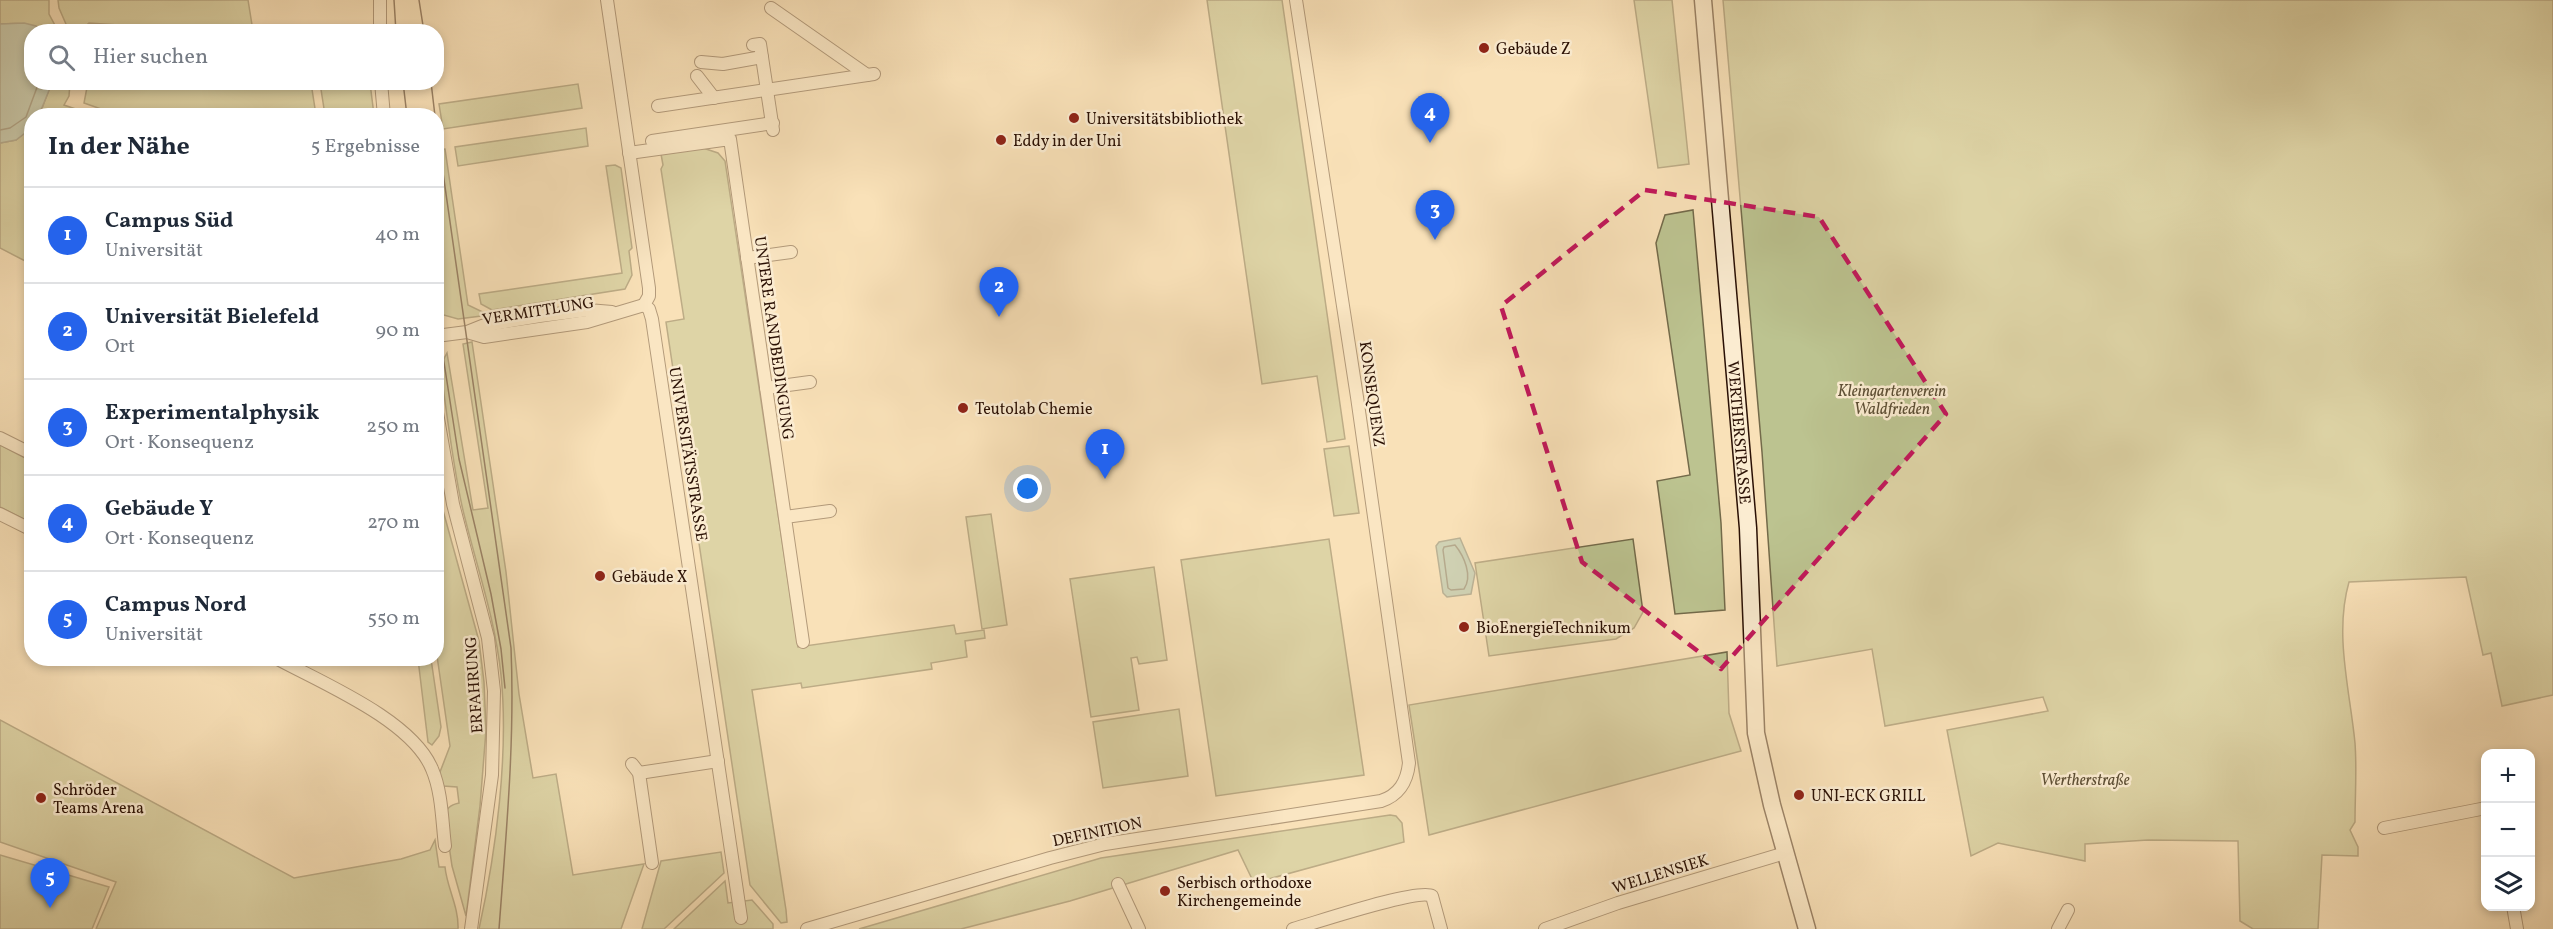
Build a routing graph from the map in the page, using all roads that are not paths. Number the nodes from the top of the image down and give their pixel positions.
1 (380, 0) edge
2 (607, 0) edge
3 (1296, 0) edge
4 (1703, 0) edge
5 (771, 8) dead end
6 (380, 24) edge
7 (753, 45) dead end
8 (762, 57) junction
9 (701, 62) dead end
10 (697, 76) dead end
11 (382, 90) edge
12 (767, 90) junction
13 (714, 98) junction
14 (383, 108) edge
15 (660, 110) dead end
16 (747, 134) dead end
17 (730, 139) junction
18 (652, 141) dead end
19 (629, 153) junction
20 (791, 252) dead end
21 (747, 258) junction
22 (644, 305) junction
23 (444, 335) edge
24 (810, 382) dead end
25 (766, 388) junction
26 (0, 438) edge
27 (24, 450) edge
28 (444, 459) edge
29 (830, 511) dead end
30 (0, 514) edge
31 (785, 517) junction
32 (24, 526) edge
33 (803, 642) dead end
34 (292, 666) edge
35 (718, 762) junction
36 (1398, 791) joint
37 (2481, 809) edge
38 (2384, 828) dead end
39 (445, 846) dead end
40 (1785, 854) junction
41 (652, 863) dead end
42 (1118, 884) dead end
43 (2068, 910) dead end
44 (2514, 911) edge
45 (741, 918) dead end
46 (471, 929) edge
47 (807, 929) edge
48 (1139, 929) edge
49 (1293, 929) edge
50 (1442, 929) edge
51 (1545, 929) edge
52 (1807, 929) edge
53 (2058, 929) edge
54 (2517, 929) edge

1 - 6 street
2 - 19 street, UNIVERSITÄTSSTRASSE
3 - 36 street, KONSEQUENZ
4 - 40 main road, WERTHERSTRASSE
5 - 12 street
7 - 8 street
8 - 9 street
8 - 12 street
10 - 13 street
11 - 14 street
12 - 13 street
12 - 18 street
13 - 15 street
16 - 17 street
17 - 19 street
17 - 21 street, UNTERE RANDBEDINGUNG
19 - 22 street, UNIVERSITÄTSSTRASSE
20 - 21 street
21 - 25 street, UNTERE RANDBEDINGUNG
22 - 23 street, VERMITTLUNG
22 - 35 street, UNIVERSITÄTSSTRASSE
24 - 25 street
25 - 31 street, UNTERE RANDBEDINGUNG
26 - 27 street
28 - 46 street, ERFAHRUNG
29 - 31 street
30 - 32 street
31 - 33 street, UNTERE RANDBEDINGUNG
34 - 39 street
35 - 41 street
35 - 45 street, UNIVERSITÄTSSTRASSE
36 - 47 street, DEFINITION
37 - 38 street
40 - 51 street, WELLENSIEK
40 - 52 main road, WERTHERSTRASSE
42 - 48 street
43 - 53 street
44 - 54 street
49 - 50 street

